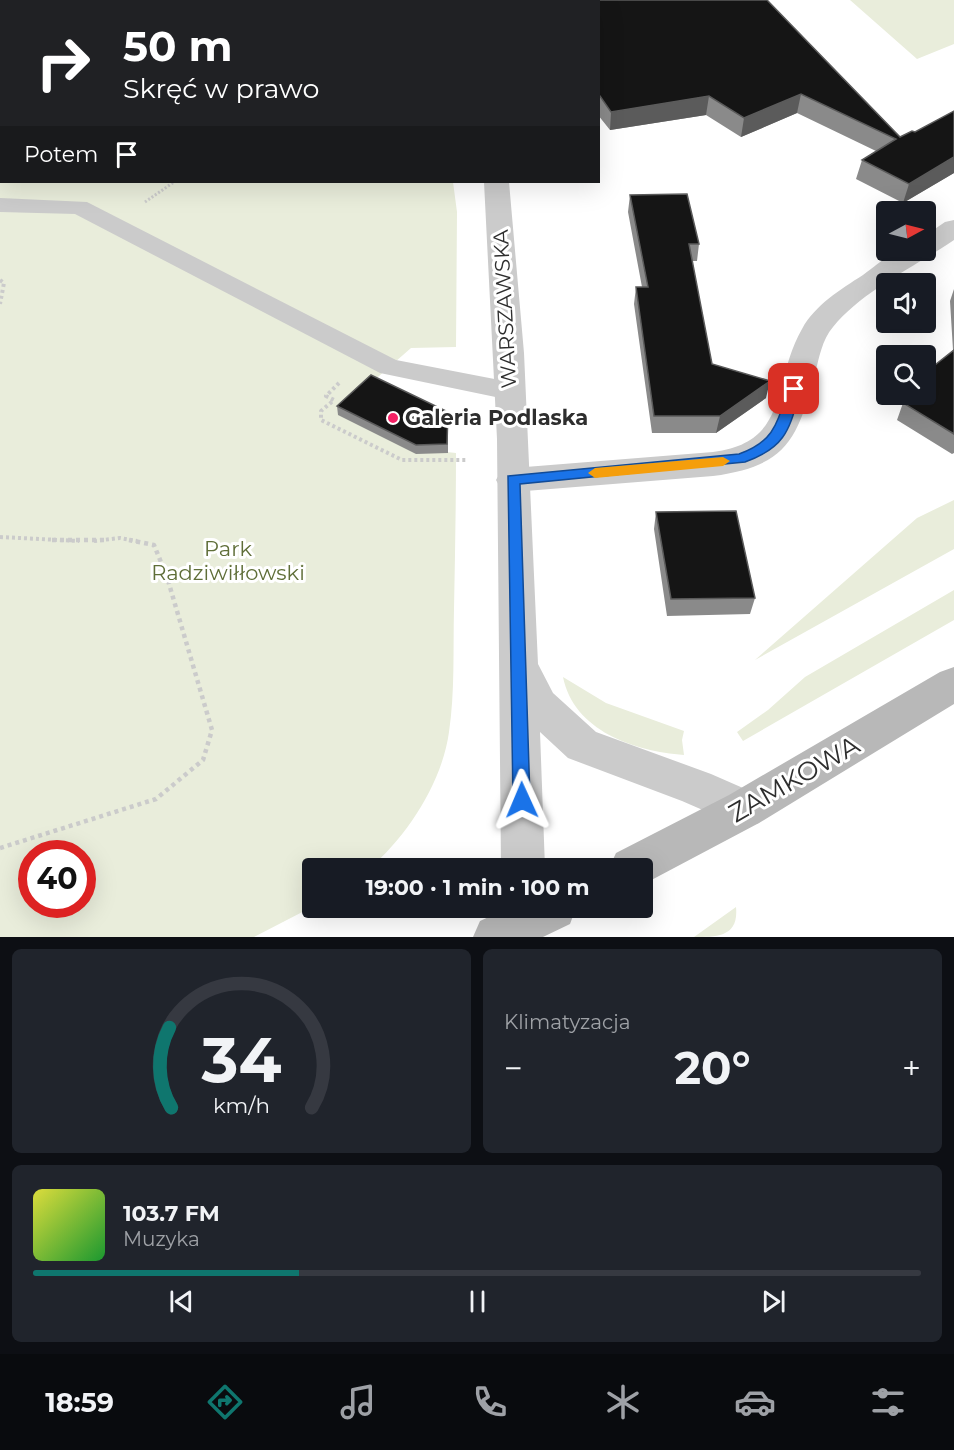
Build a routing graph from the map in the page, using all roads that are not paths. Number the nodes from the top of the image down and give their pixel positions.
1 (496, 183) edge
2 (0, 205) edge
3 (954, 228) edge
4 (936, 241) edge
5 (905, 261) edge
6 (510, 391) junction
7 (513, 480) junction
8 (519, 663) junction
9 (954, 684) edge
10 (744, 810) junction
11 (523, 858) edge
12 (651, 858) edge

1 - 6 street, WARSZAWSKA
2 - 6 lane
3 - 4 street
5 - 7 street
6 - 7 street, WARSZAWSKA
7 - 8 street, WARSZAWSKA
8 - 10 street
8 - 11 street, WARSZAWSKA
9 - 10 main road, ZAMKOWA
10 - 12 main road, ZAMKOWA

